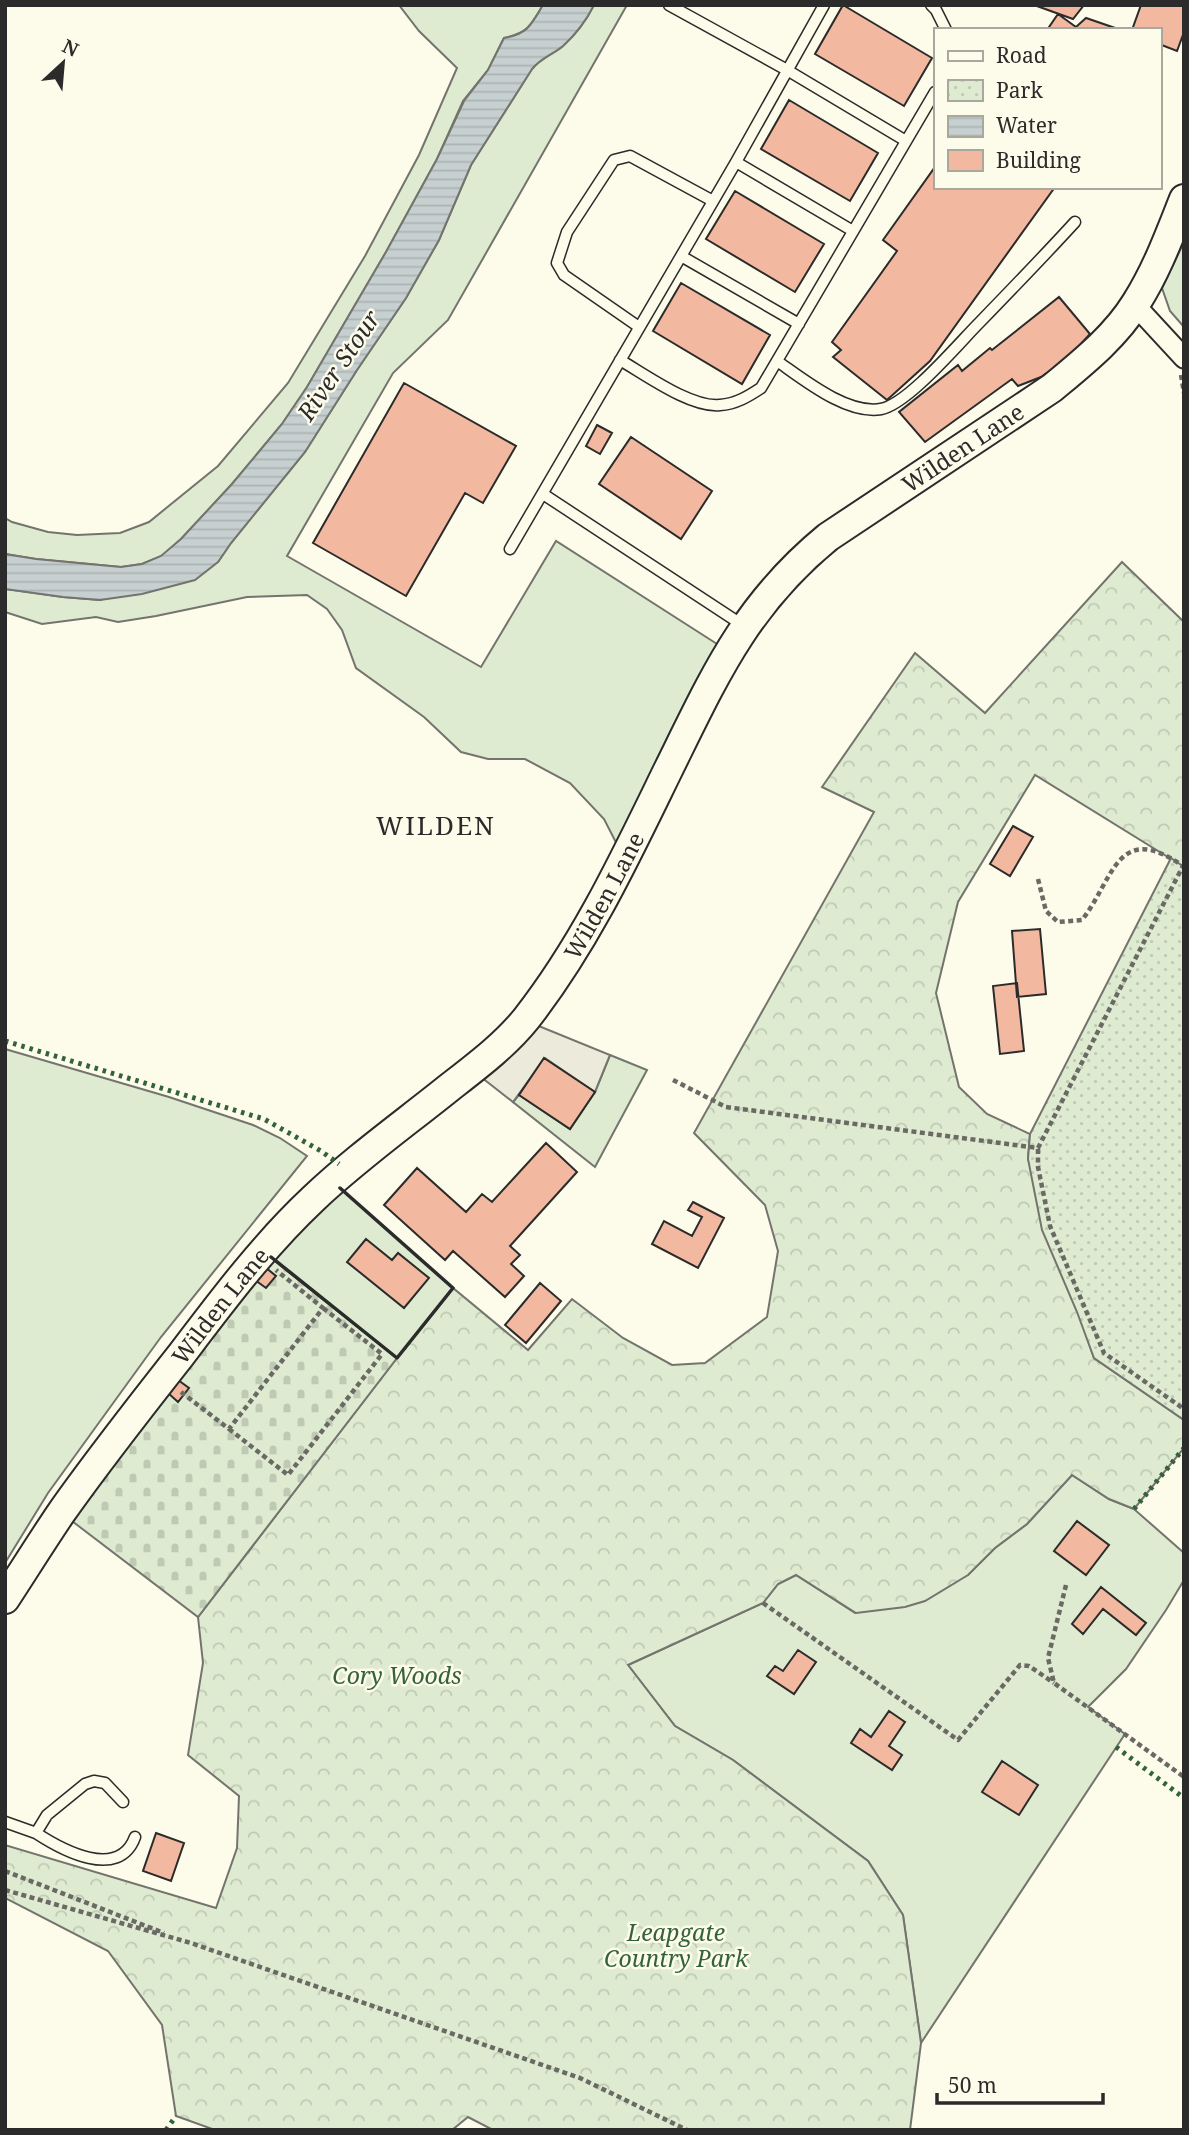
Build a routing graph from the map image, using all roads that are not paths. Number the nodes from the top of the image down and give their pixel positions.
1 (669, 5) edge
2 (824, 5) edge
3 (931, 5) edge
4 (945, 28) edge
5 (787, 70) junction
6 (934, 94) edge
7 (906, 141) junction
8 (736, 162) junction
9 (1184, 199) edge
10 (713, 201) junction
11 (1075, 222) dead end
12 (853, 230) junction
13 (681, 256) junction
14 (1135, 305) junction
15 (799, 324) junction
16 (639, 327) junction
17 (1184, 358) edge
18 (620, 360) junction
19 (777, 361) junction
20 (543, 494) junction
21 (510, 549) dead end
22 (744, 626) junction
23 (5, 1599) edge
24 (123, 1802) dead end
25 (5, 1822) edge
26 (36, 1833) junction
27 (135, 1837) dead end

1 - 5 lane
2 - 5 lane
3 - 4 lane
5 - 7 lane
5 - 8 lane
6 - 7 lane
7 - 12 lane
8 - 10 lane
8 - 12 lane
9 - 14 street, Wilden Lane
10 - 13 lane
10 - 16 lane
11 - 19 lane
12 - 15 lane
13 - 15 lane
13 - 16 lane
14 - 17 street
14 - 22 street, Wilden Lane
15 - 19 lane
16 - 18 lane
18 - 19 lane
18 - 20 lane
20 - 21 lane
20 - 22 lane
22 - 23 street, Wilden Lane
24 - 26 lane
25 - 26 lane
26 - 27 lane

